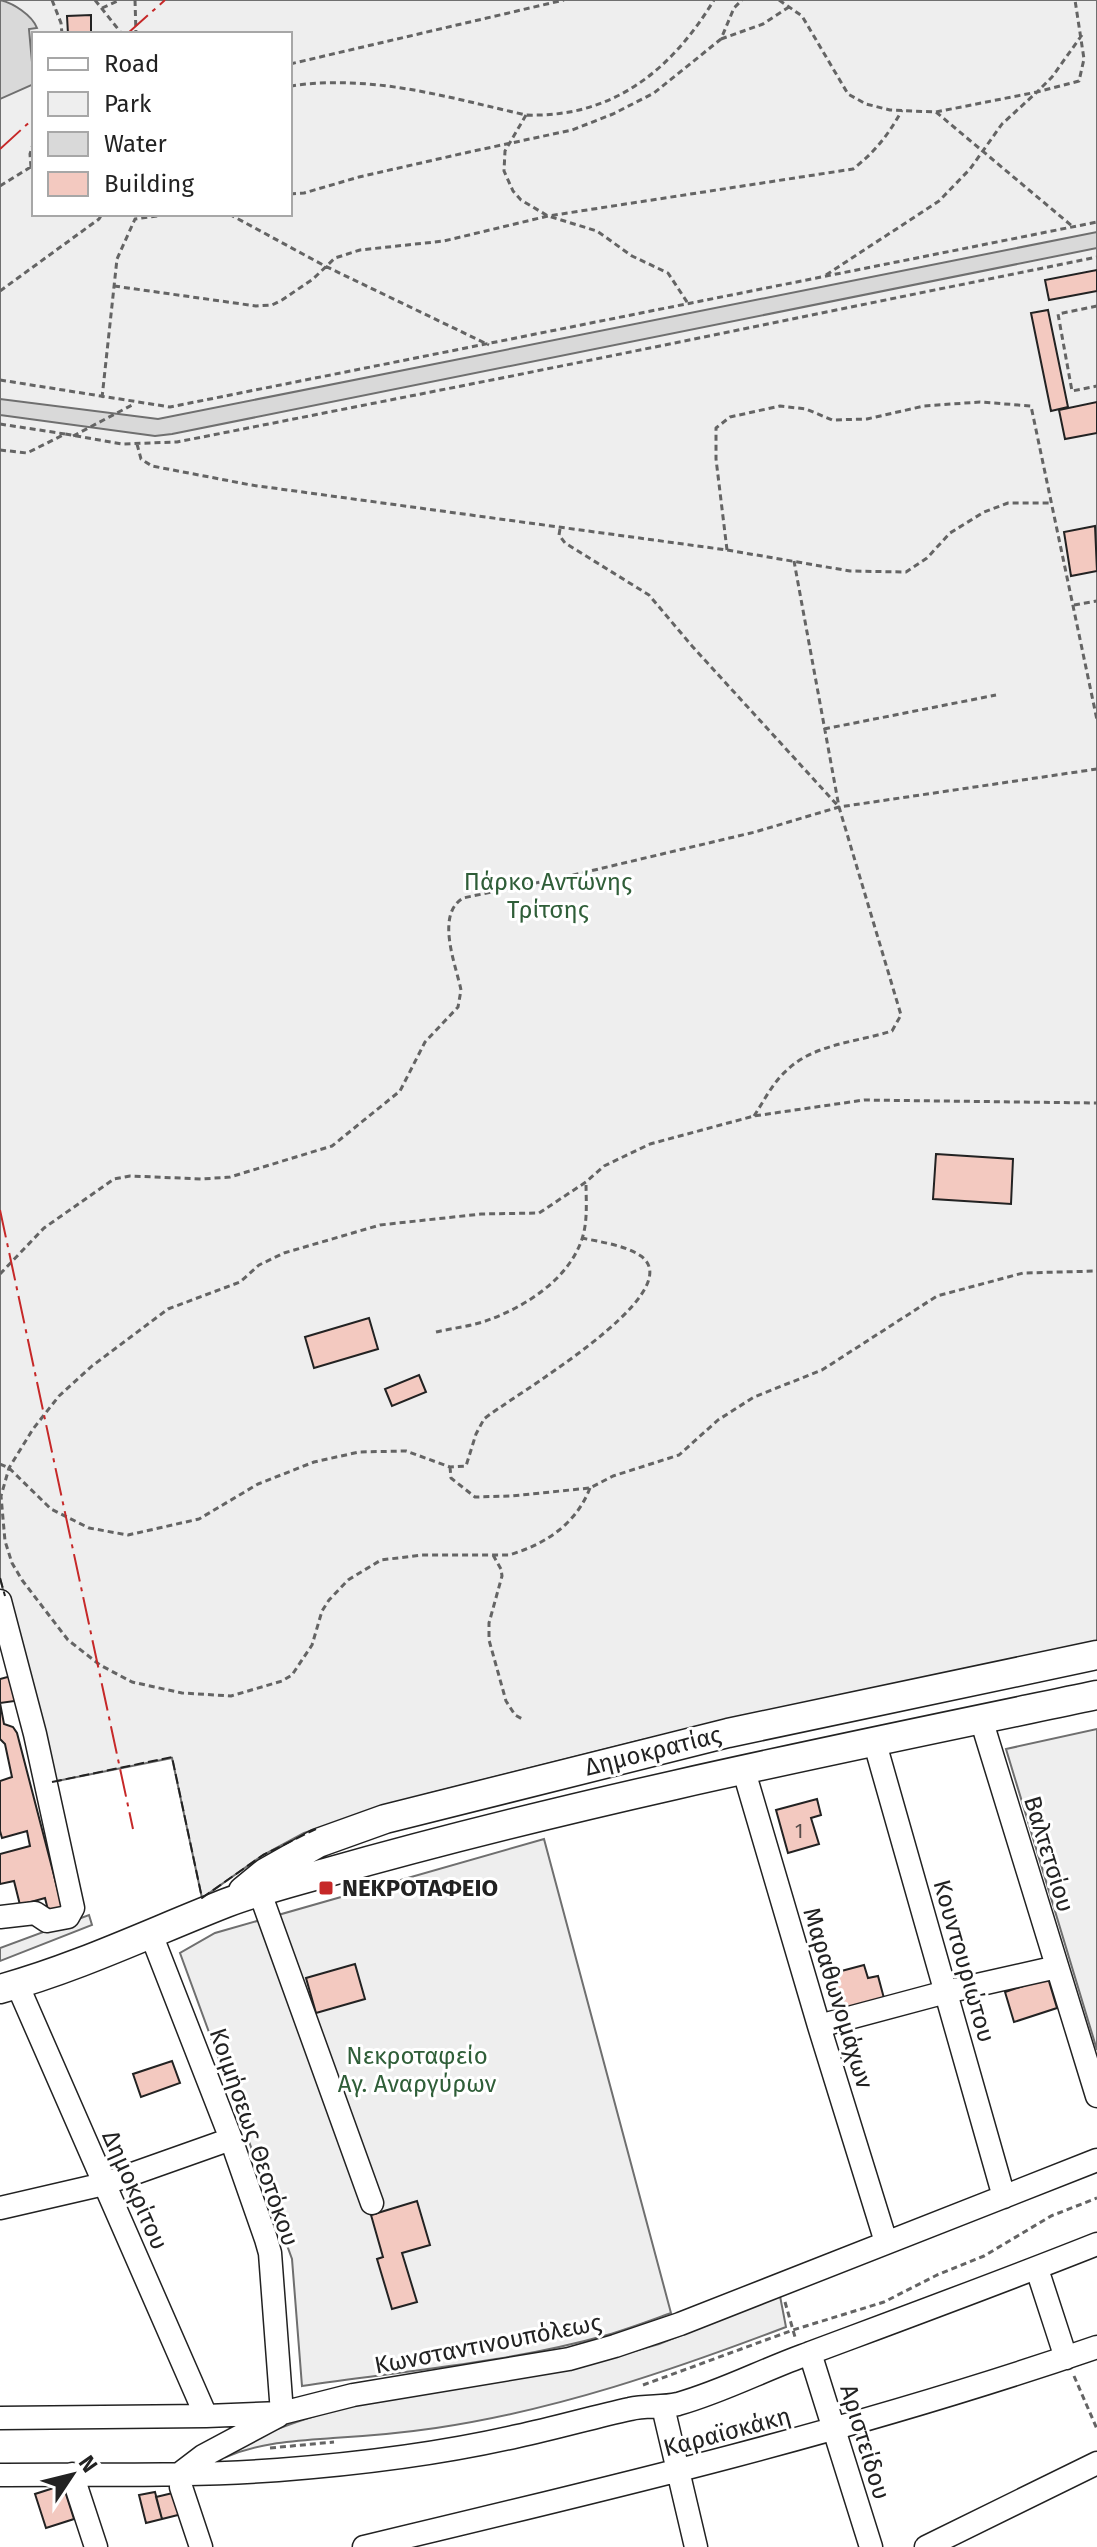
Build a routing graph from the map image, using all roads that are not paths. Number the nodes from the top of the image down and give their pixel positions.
1 (0, 1601) edge
2 (1097, 1655) edge
3 (1097, 1695) edge
4 (981, 1719) junction
5 (874, 1740) junction
6 (743, 1768) junction
7 (260, 1893) junction
8 (230, 1902) junction
9 (0, 1917) edge
10 (151, 1934) junction
11 (1057, 1967) junction
12 (8, 1986) edge
13 (946, 1992) junction
14 (819, 2026) junction
15 (1097, 2096) edge
16 (231, 2139) junction
17 (1097, 2160) edge
18 (104, 2184) junction
19 (1004, 2197) junction
20 (372, 2203) dead end
21 (0, 2208) edge
22 (886, 2242) junction
23 (1097, 2244) edge
24 (1037, 2269) junction
25 (1097, 2347) edge
26 (810, 2353) junction
27 (1066, 2358) junction
28 (663, 2407) junction
29 (282, 2413) junction
30 (206, 2416) junction
31 (0, 2418) edge
32 (835, 2430) junction
33 (1097, 2463) edge
34 (182, 2472) junction
35 (679, 2473) junction
36 (72, 2474) junction
37 (0, 2475) edge
38 (96, 2547) edge
39 (201, 2547) edge
40 (364, 2547) edge
41 (696, 2547) edge
42 (871, 2547) edge
43 (926, 2547) edge

1 - 9 street
2 - 8 main road, Δημοκρατίας
3 - 4 main road, Δημοκρατίας
4 - 5 main road, Δημοκρατίας
4 - 11 street, Βαλτετσίου
5 - 6 main road, Δημοκρατίας
5 - 13 street, Κουντουριώτου
6 - 7 main road, Δημοκρατίας
6 - 14 street, Μαραθωνομάχων
7 - 8 main road, Δημοκρατίας
7 - 20 street
8 - 10 main road, Δημοκρατίας
10 - 12 main road, Δημοκρατίας
10 - 16 street, Κοιμήσεως Θεοτόκου
11 - 13 street
11 - 15 street, Βαλτετσίου
12 - 18 street, Δημοκρίτου
13 - 14 street
13 - 19 street, Κουντουριώτου
14 - 22 street, Μαραθωνομάχων
16 - 18 street
16 - 29 street, Κοιμήσεως Θεοτόκου
17 - 19 street, Κωνσταντινουπόλεως
18 - 21 street
18 - 30 street, Δημοκρίτου
19 - 22 street, Κωνσταντινουπόλεως
22 - 29 street, Κωνσταντινουπόλεως
23 - 24 street
24 - 26 street
24 - 27 street
25 - 27 street, Καραϊσκάκη
26 - 28 street
26 - 32 street, Αριστείδου
27 - 32 street, Καραϊσκάκη
28 - 34 street
28 - 35 street
29 - 30 street, Κωνσταντινουπόλεως
29 - 34 street
30 - 31 street, Κωνσταντινουπόλεως
32 - 35 street, Καραϊσκάκη
32 - 42 street, Αριστείδου
33 - 43 street
34 - 36 street
34 - 39 street
35 - 40 street, Καραϊσκάκη
35 - 41 street
36 - 37 street
36 - 38 street

